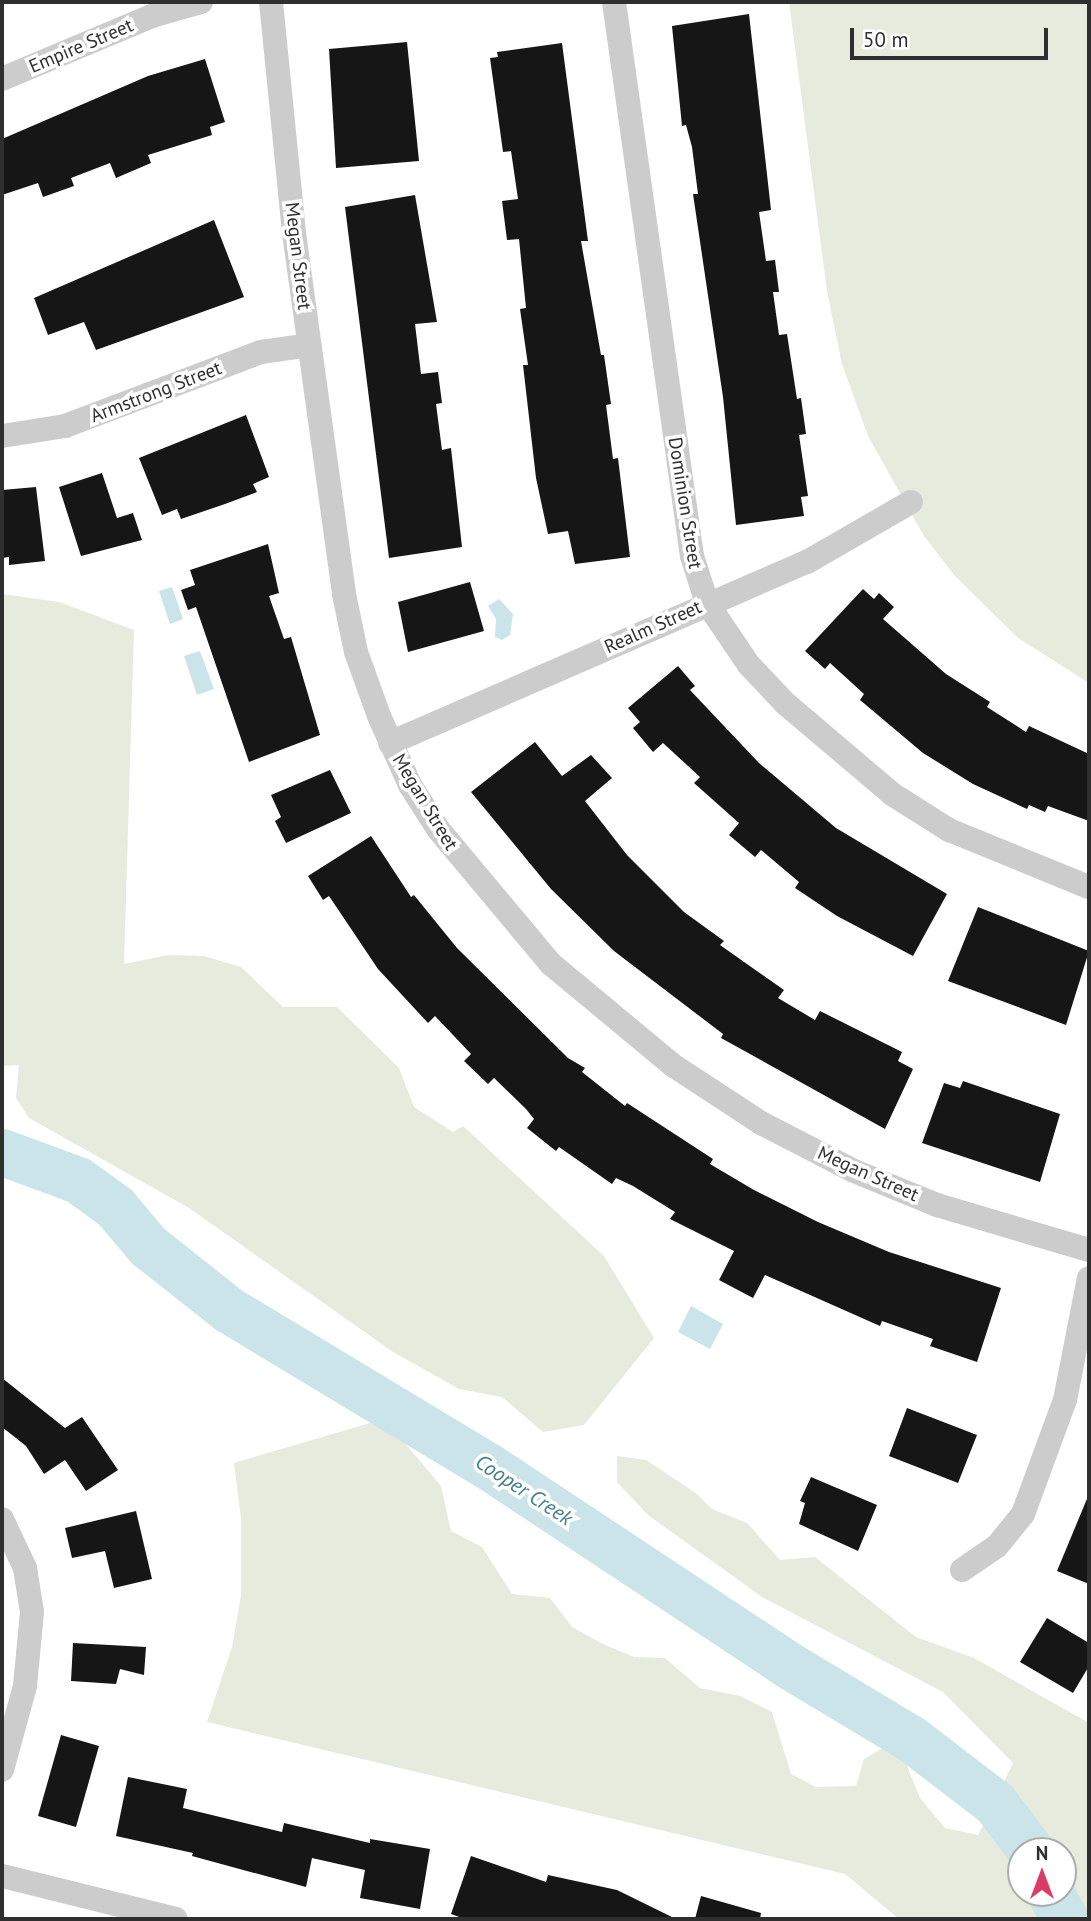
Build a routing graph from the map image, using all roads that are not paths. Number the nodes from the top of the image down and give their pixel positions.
1 (201, 2) edge
2 (271, 2) edge
3 (614, 2) edge
4 (2, 79) edge
5 (310, 345) junction
6 (2, 436) edge
7 (911, 502) dead end
8 (707, 603) junction
9 (390, 743) junction
10 (1089, 887) edge
11 (1089, 1250) edge
12 (1089, 1278) edge
13 (2, 1519) edge
14 (962, 1570) dead end
15 (2, 1770) edge
16 (2, 1876) edge
17 (176, 1919) edge

1 - 4 street, Empire Street
2 - 5 street, Megan Street
3 - 8 street, Dominion Street
5 - 6 street, Armstrong Street
5 - 9 street, Megan Street
7 - 8 street, Realm Street
8 - 9 street, Realm Street
8 - 10 street, Dominion Street
9 - 11 street, Megan Street
12 - 14 street
13 - 15 street
16 - 17 street

